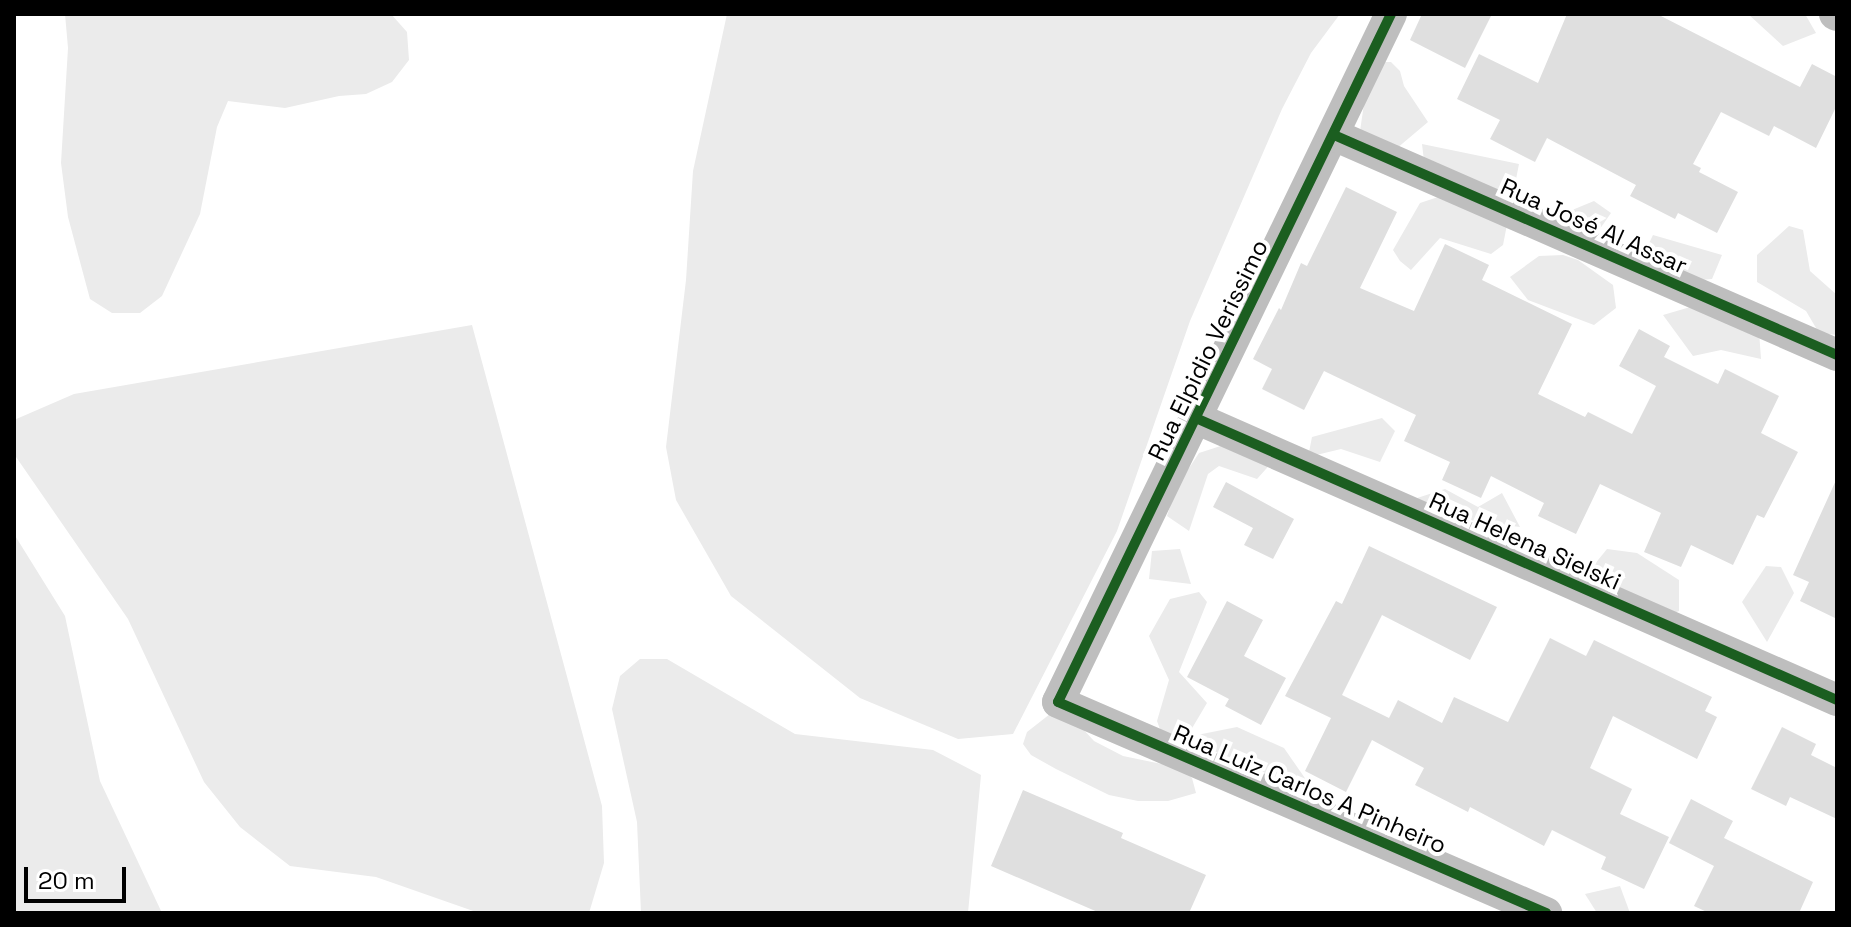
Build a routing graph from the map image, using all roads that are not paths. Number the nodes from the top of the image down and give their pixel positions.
1 (1391, 14) edge
2 (1334, 135) junction
3 (1837, 355) edge
4 (1198, 419) junction
5 (1837, 700) edge
6 (1058, 702) joint
7 (1546, 913) edge

1 - 2 street, Rua Elpidio Verissimo
2 - 3 street, Rua José Al Assar
2 - 4 street, Rua Elpidio Verissimo
4 - 5 street, Rua Helena Sielski
4 - 6 street, Rua Elpidio Verissimo
6 - 7 street, Rua Luiz Carlos A Pinheiro

